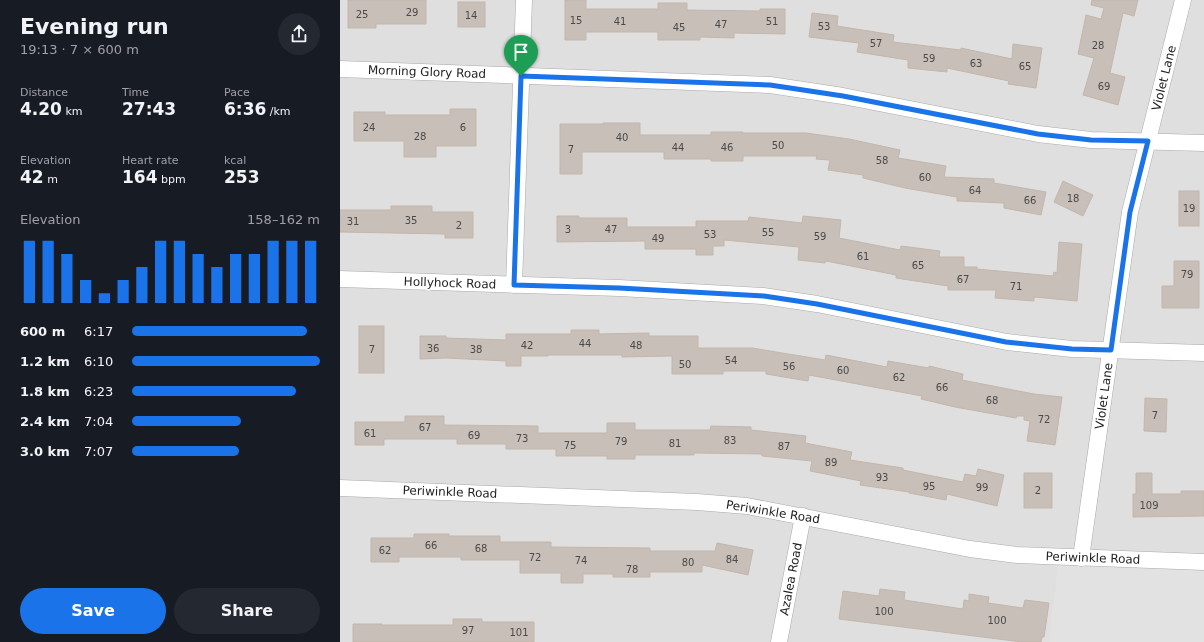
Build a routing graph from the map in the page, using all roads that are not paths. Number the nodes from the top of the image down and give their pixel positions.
1 (524, 0) edge
2 (1183, 0) edge
3 (340, 69) edge
4 (521, 76) junction
5 (1148, 141) junction
6 (1204, 143) edge
7 (340, 279) edge
8 (514, 285) junction
9 (1111, 350) junction
10 (1204, 352) edge
11 (340, 488) edge
12 (803, 516) junction
13 (1081, 558) junction
14 (1204, 562) edge
15 (779, 642) edge

1 - 4 street
2 - 5 street, Violet Lane
3 - 4 street, Morning Glory Road
4 - 5 street, Morning Glory Road
4 - 8 street
5 - 6 street, Morning Glory Road
5 - 9 street, Violet Lane
7 - 8 street, Hollyhock Road
8 - 9 street, Hollyhock Road
9 - 10 street, Hollyhock Road
9 - 13 street, Violet Lane
11 - 12 street, Periwinkle Road
12 - 13 street, Periwinkle Road
12 - 15 street, Azalea Road
13 - 14 street, Periwinkle Road

